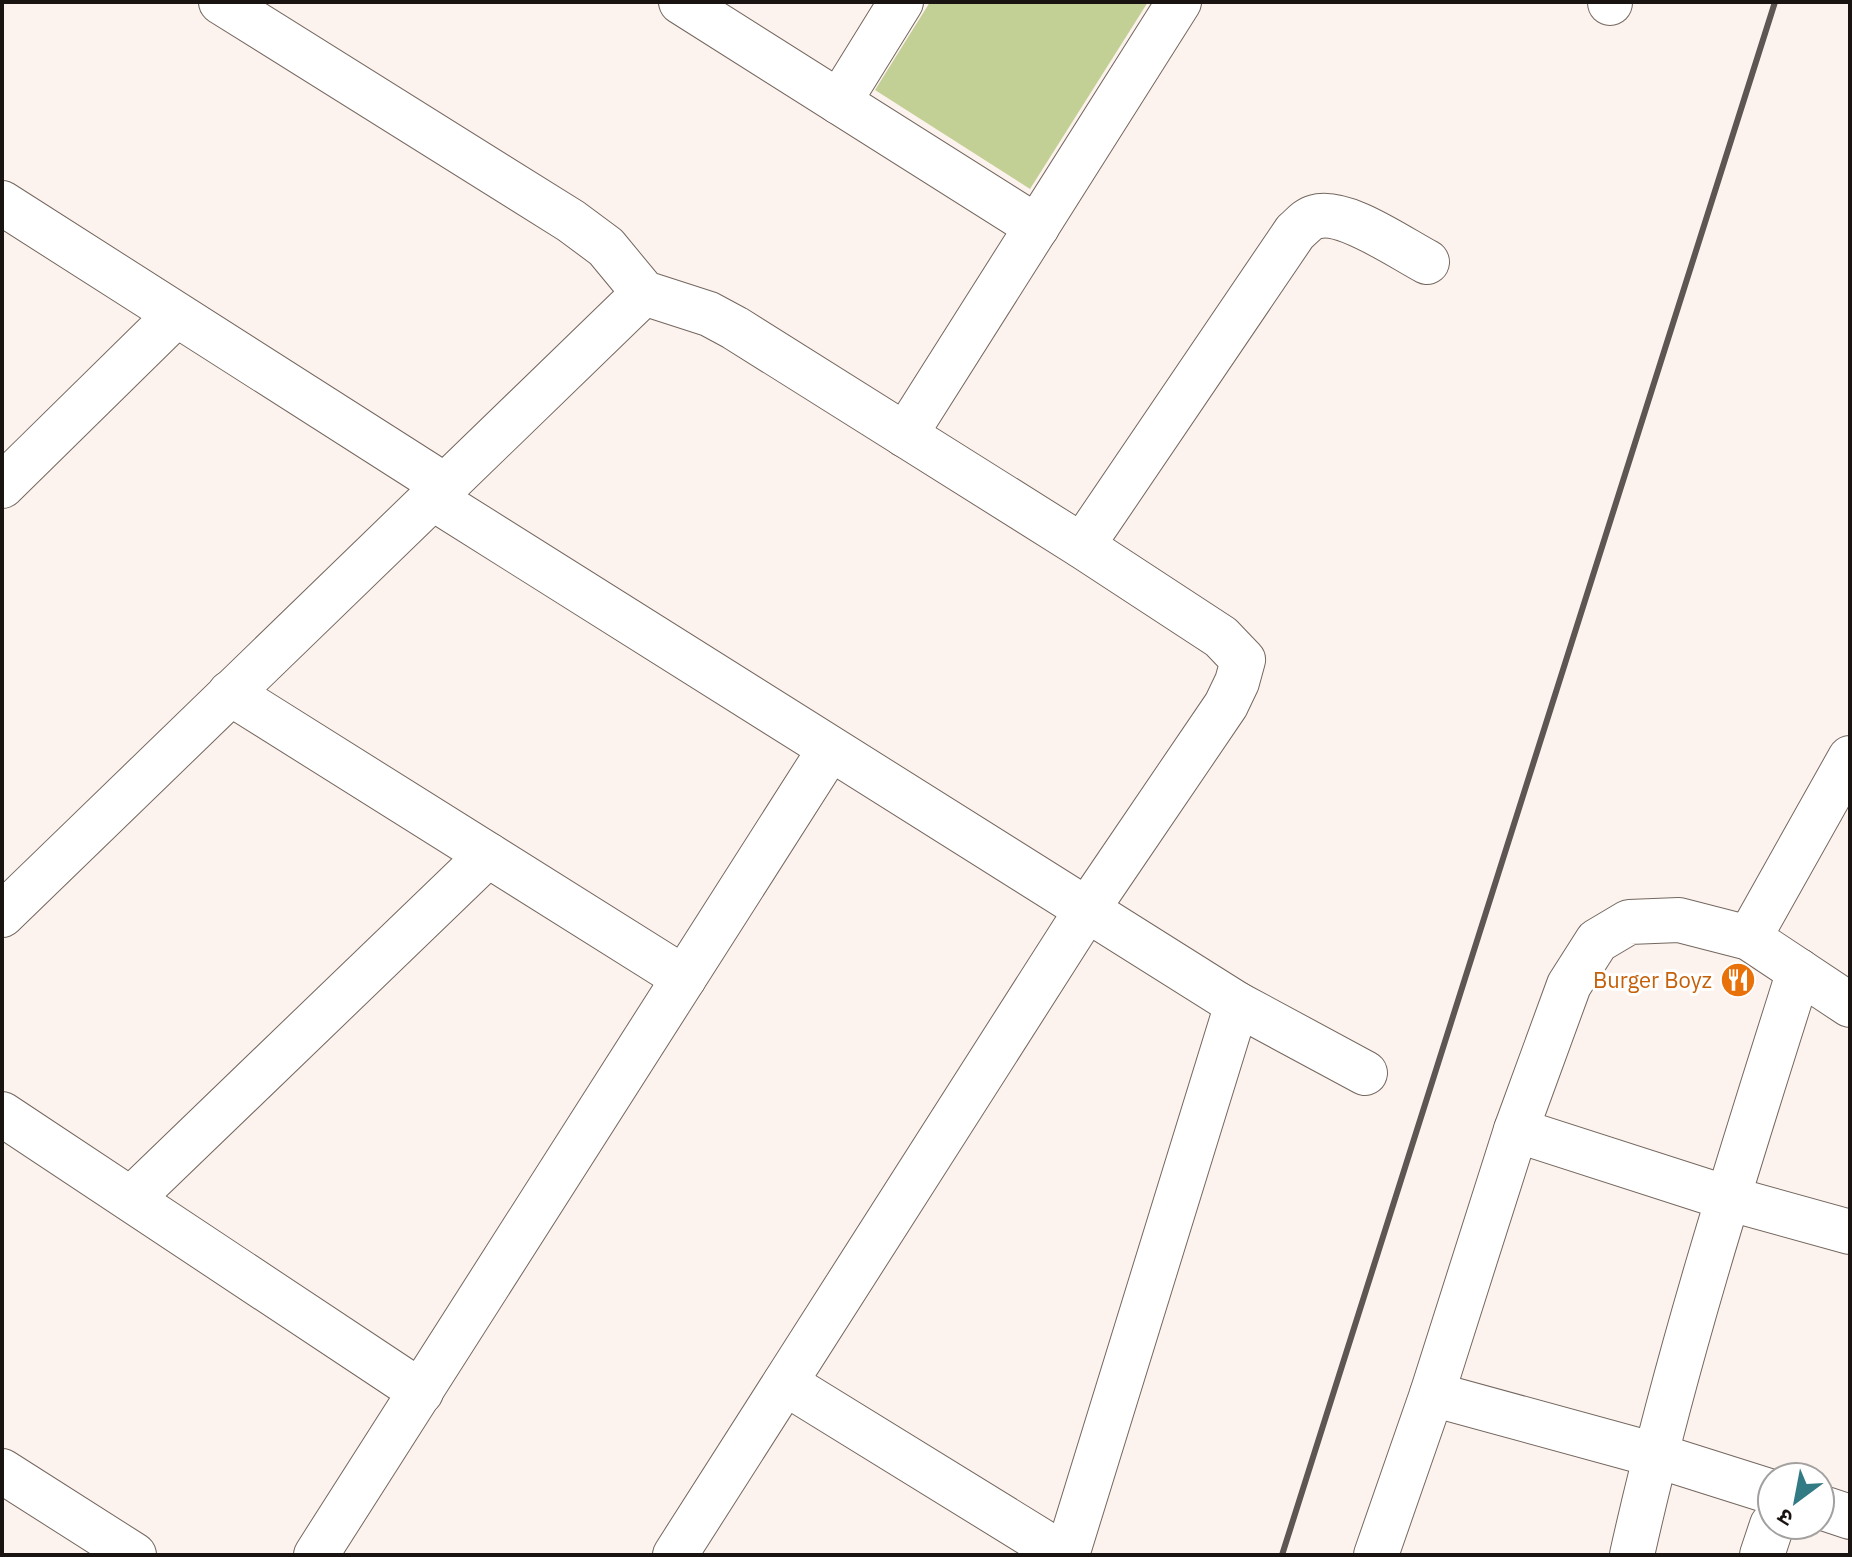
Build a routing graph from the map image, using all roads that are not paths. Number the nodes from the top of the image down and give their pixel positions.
1 (221, 2) edge
2 (681, 2) edge
3 (901, 2) edge
4 (1179, 2) edge
5 (839, 102) junction
6 (2, 203) edge
7 (1037, 227) junction
8 (1427, 262) dead end
9 (644, 293) junction
10 (176, 315) junction
11 (905, 435) junction
12 (2, 486) edge
13 (437, 491) junction
14 (1082, 546) junction
15 (230, 693) junction
16 (830, 749) junction
17 (1850, 758) edge
18 (488, 855) junction
19 (1086, 911) junction
20 (2, 915) edge
21 (1749, 938) junction
22 (1799, 971) junction
23 (684, 978) junction
24 (1237, 1004) junction
25 (1850, 1005) edge
26 (1365, 1073) dead end
27 (2, 1114) edge
28 (1516, 1130) junction
29 (1727, 1198) junction
30 (131, 1199) junction
31 (1850, 1232) edge
32 (785, 1383) junction
33 (421, 1392) junction
34 (1432, 1394) junction
35 (1655, 1455) junction
36 (2, 1471) edge
37 (1756, 1487) edge
38 (73, 1539) edge
39 (134, 1555) edge
40 (316, 1555) edge
41 (675, 1555) edge
42 (1066, 1555) edge
43 (1376, 1555) edge
44 (1632, 1555) edge

1 - 9 street
2 - 5 street
3 - 5 street
4 - 7 street
5 - 7 street
6 - 10 street
7 - 11 street
8 - 14 street
9 - 11 street
9 - 13 street
10 - 12 street
10 - 13 street
11 - 14 street
13 - 15 street
13 - 16 street
14 - 19 street
15 - 18 street
15 - 20 street
16 - 19 street
16 - 23 street
17 - 21 street
18 - 23 street
18 - 30 street
19 - 24 street
19 - 32 street
21 - 22 street
21 - 28 street
22 - 25 street
22 - 29 street
23 - 33 street
24 - 26 street
24 - 42 street
27 - 30 street
28 - 29 street
28 - 34 street
29 - 31 street
29 - 35 street
30 - 33 street
32 - 41 street
32 - 42 street
33 - 40 street
34 - 35 street
34 - 43 street
35 - 37 street
35 - 44 street
36 - 38 street
38 - 39 street

